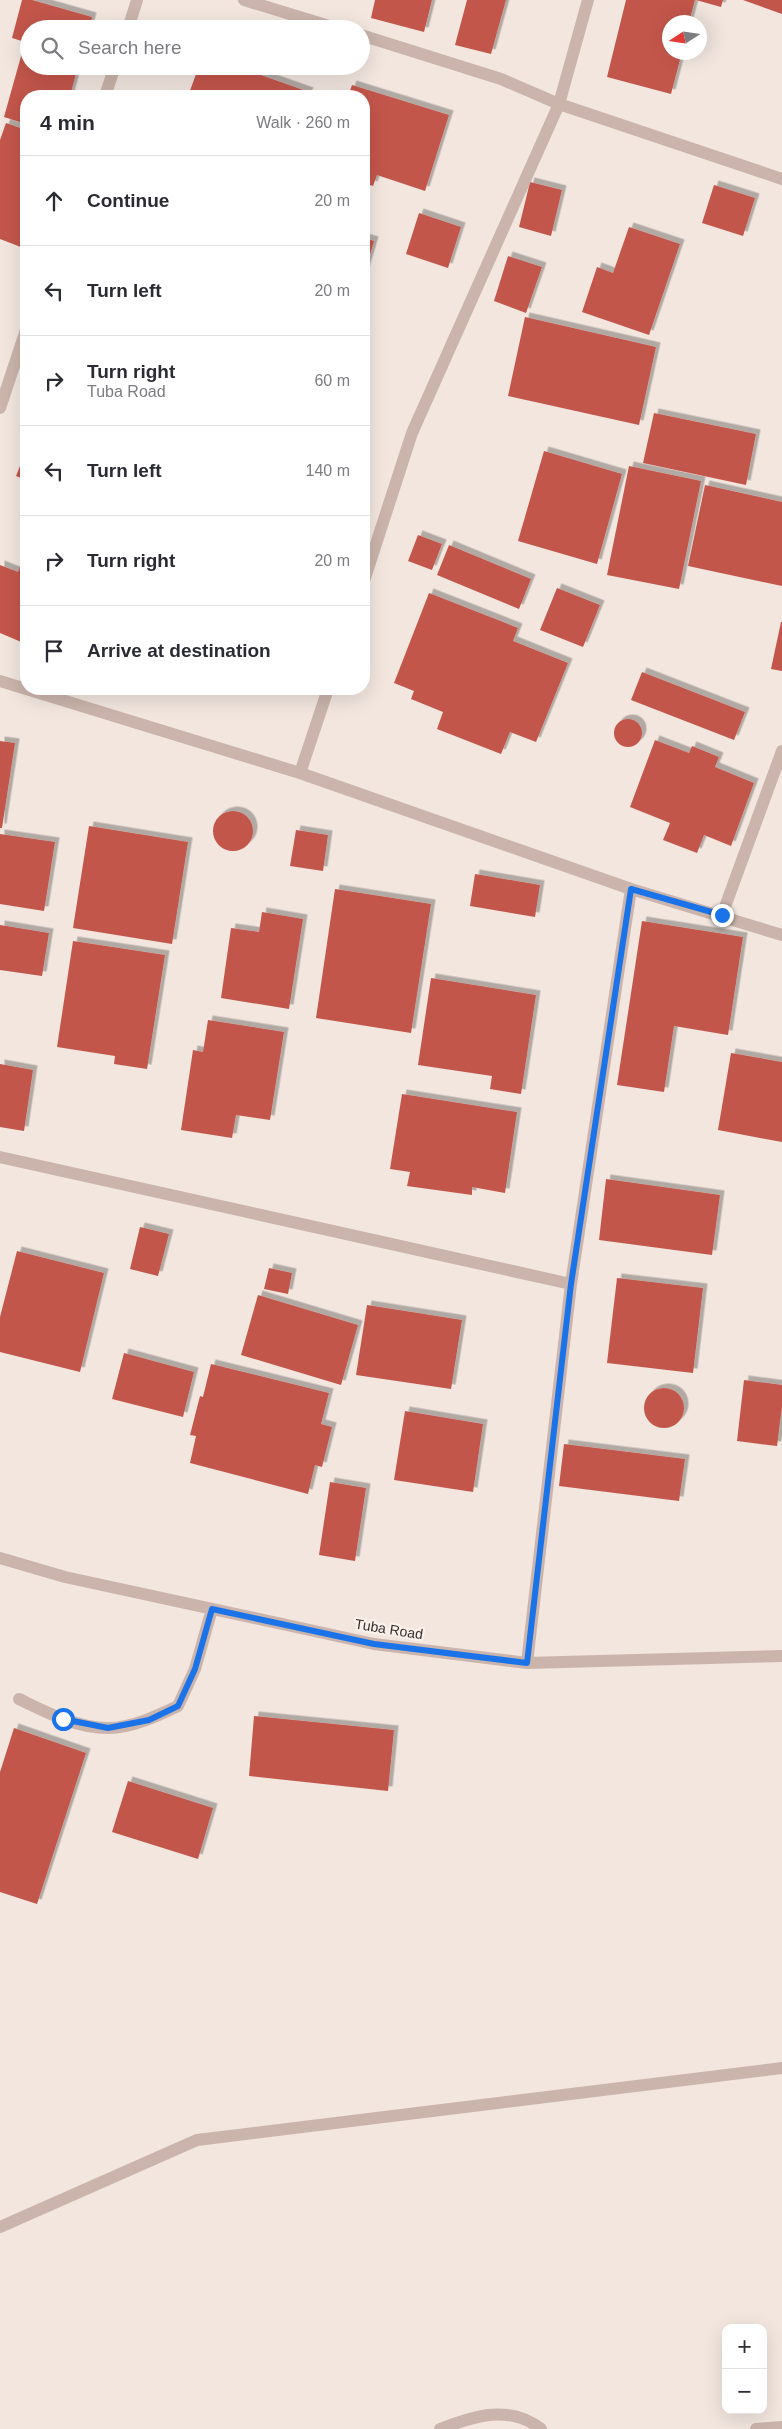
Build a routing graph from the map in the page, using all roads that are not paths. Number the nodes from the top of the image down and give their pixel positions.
1 (138, 0) edge
2 (244, 0) edge
3 (588, 0) edge
4 (131, 20) edge
5 (310, 20) edge
6 (370, 38) edge
7 (112, 75) edge
8 (107, 90) edge
9 (559, 104) junction
10 (782, 179) edge
11 (20, 348) edge
12 (0, 408) edge
13 (370, 562) edge
14 (0, 681) edge
15 (20, 687) edge
16 (46, 695) edge
17 (326, 695) edge
18 (782, 751) edge
19 (300, 773) junction
20 (631, 889) junction
21 (722, 915) junction
22 (782, 935) edge
23 (0, 1156) edge
24 (571, 1284) junction
25 (0, 1558) edge
26 (212, 1609) junction
27 (782, 1656) edge
28 (527, 1663) junction
29 (19, 1699) dead end
30 (782, 2068) edge
31 (0, 2227) edge
32 (782, 2427) edge
33 (440, 2429) edge
34 (541, 2429) edge
35 (756, 2429) edge

1 - 4 street
2 - 5 street
3 - 9 street
6 - 9 street
7 - 8 street
9 - 10 street
9 - 13 street
11 - 12 street
14 - 15 street
16 - 19 street
17 - 19 street
18 - 21 street
19 - 20 street
20 - 21 street
20 - 24 street
21 - 22 street
23 - 24 street
24 - 28 street
25 - 26 street, Tuba Road
26 - 28 street, Tuba Road
26 - 29 street
27 - 28 street, Tuba Road
30 - 31 street
32 - 35 street
33 - 34 street

